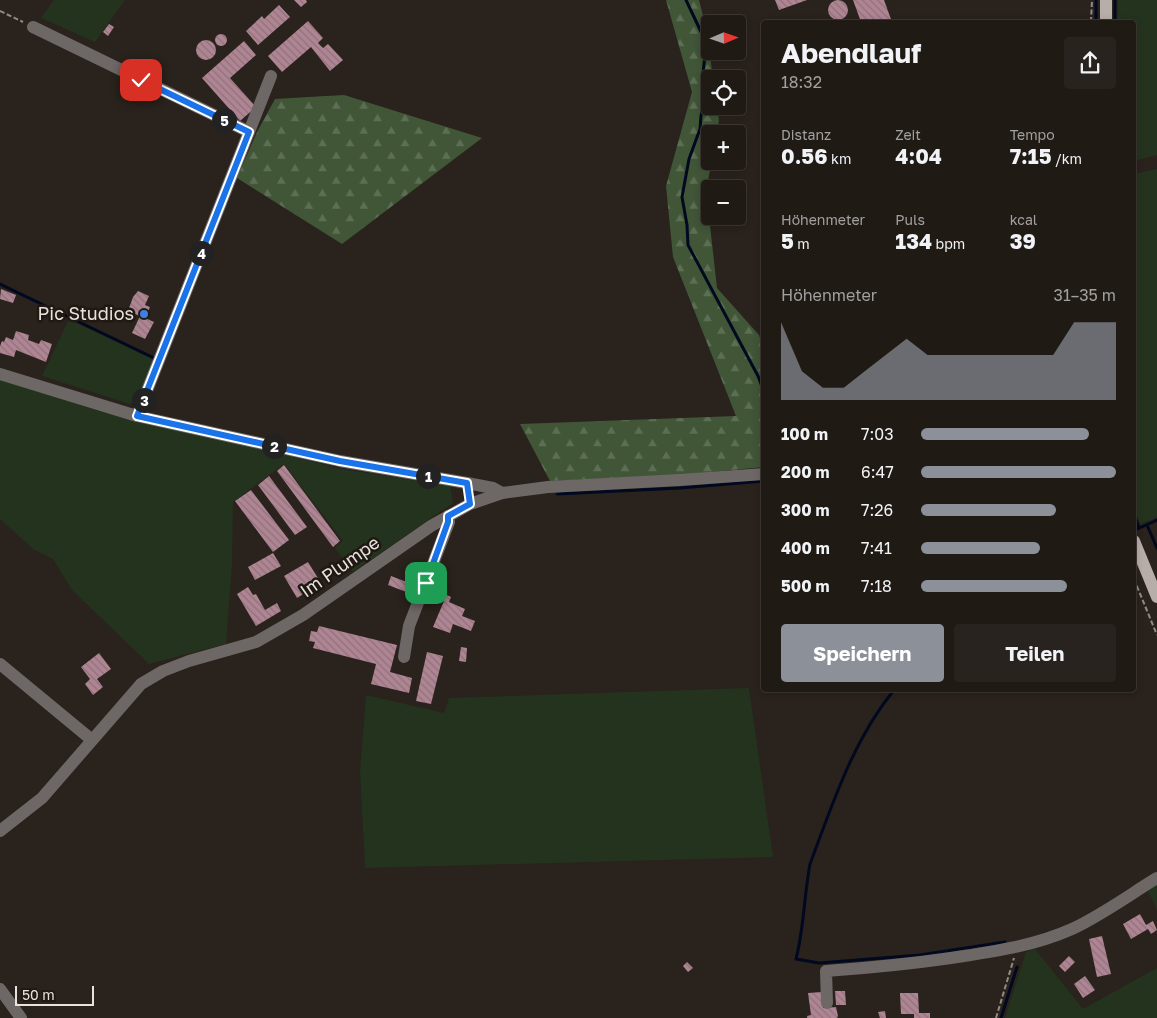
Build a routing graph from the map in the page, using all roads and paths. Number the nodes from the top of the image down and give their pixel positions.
1 (1092, 0) edge
2 (1106, 0) edge
3 (0, 11) edge
4 (1091, 20) edge
5 (1106, 20) edge
6 (33, 27) joint
7 (271, 76) dead end
8 (249, 132) junction
9 (0, 374) edge
10 (137, 416) junction
11 (761, 474) edge
12 (467, 483) junction
13 (502, 493) junction
14 (470, 504) junction
15 (448, 516) junction
16 (1136, 546) edge
17 (1136, 584) edge
18 (1157, 597) edge
19 (1157, 635) edge
20 (404, 657) dead end
21 (0, 664) edge
22 (92, 740) junction
23 (0, 830) edge
24 (1157, 878) edge
25 (1017, 947) junction
26 (0, 989) edge
27 (827, 1002) dead end
28 (21, 1018) edge
29 (996, 1018) edge

1 - 4 path
2 - 5 main road
3 - 6 path
6 - 8 street
7 - 8 street
8 - 10 street
9 - 10 street
10 - 12 street
11 - 13 street, Im Plumpe
12 - 13 street
12 - 14 street
13 - 14 street, Im Plumpe
14 - 15 street, Im Plumpe
15 - 20 street
15 - 22 street, Im Plumpe
16 - 18 main road
17 - 19 path
21 - 22 street
22 - 23 street, Im Plumpe
24 - 25 street
25 - 27 street
25 - 29 path
26 - 28 street

